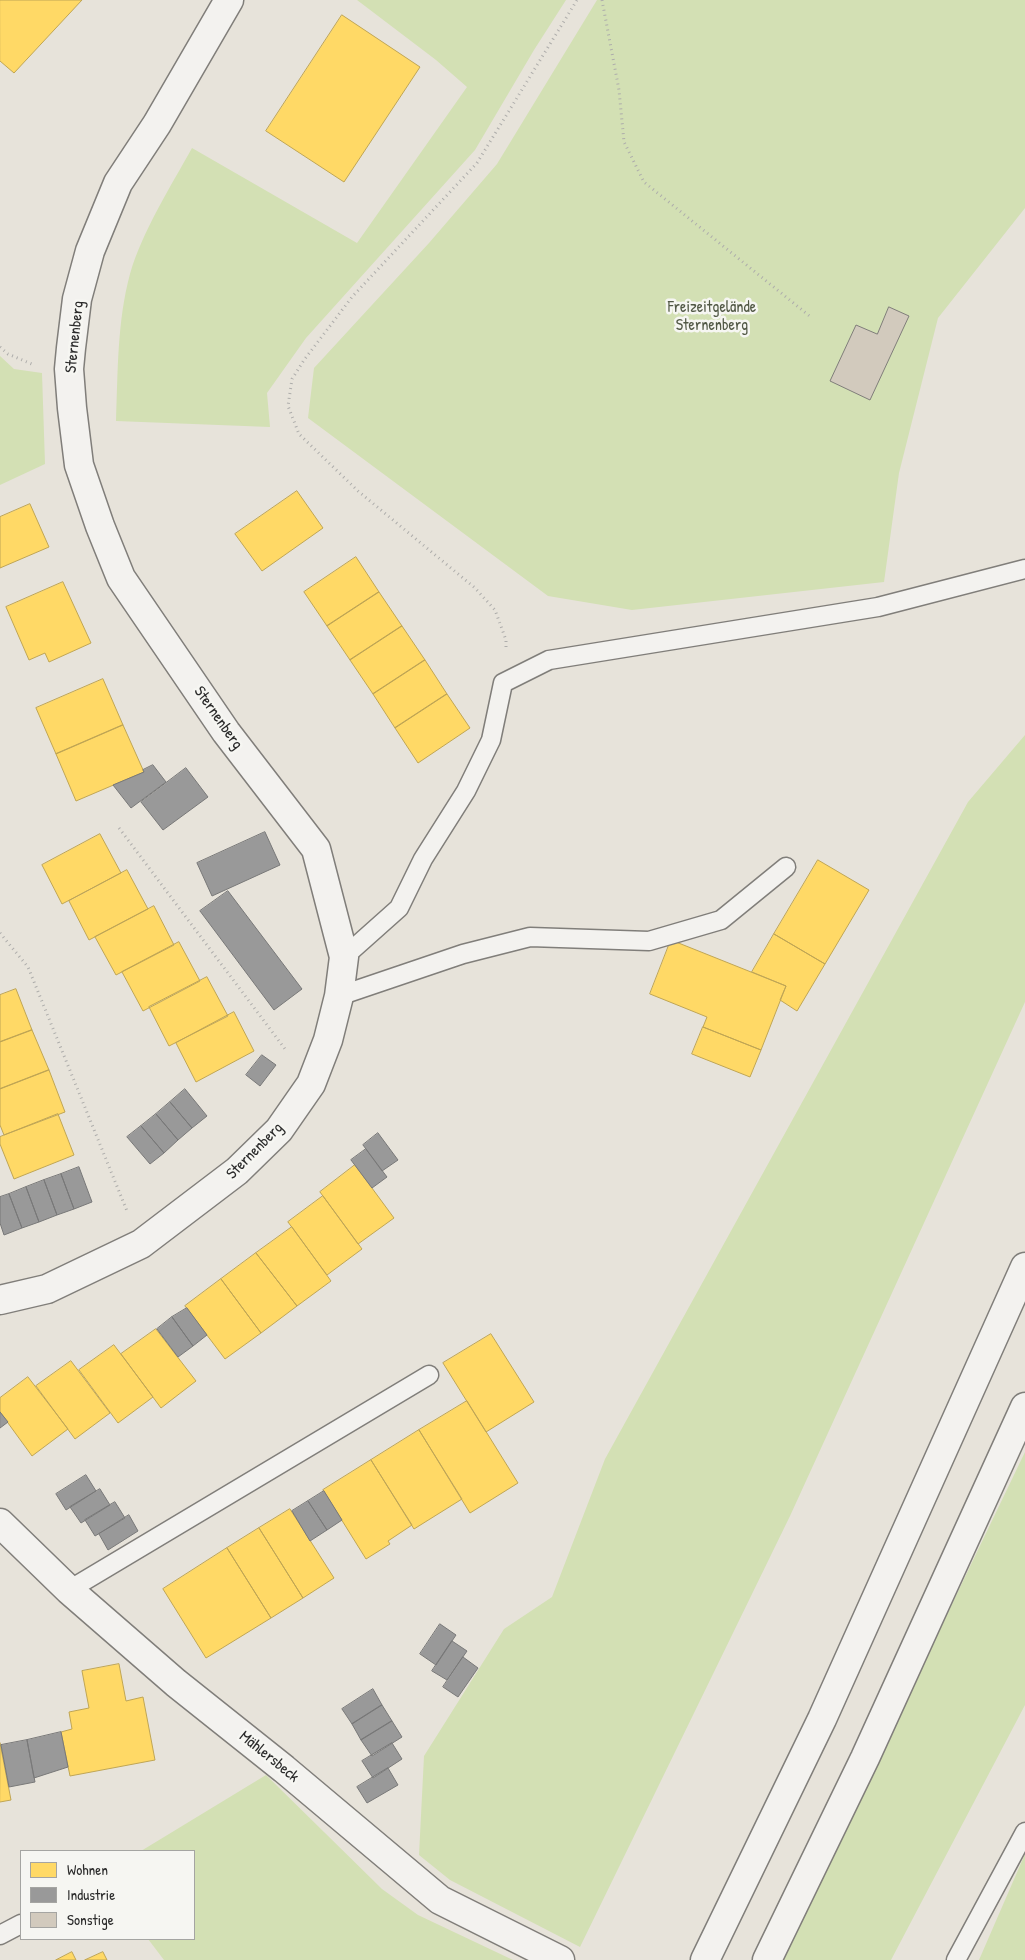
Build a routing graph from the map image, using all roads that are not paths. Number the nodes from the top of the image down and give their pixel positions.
1 (229, 0) edge
2 (1025, 569) edge
3 (786, 867) dead end
4 (344, 957) junction
5 (339, 996) junction
6 (1025, 1267) edge
7 (0, 1300) edge
8 (430, 1375) dead end
9 (1025, 1407) edge
10 (0, 1523) edge
11 (70, 1590) junction
12 (1025, 1832) edge
13 (20, 1925) edge
14 (0, 1935) edge
15 (560, 1960) edge
16 (705, 1960) edge
17 (767, 1960) edge
18 (956, 1960) edge

1 - 4 main road, Sternenberg
2 - 4 lane
3 - 5 lane
4 - 5 main road, Sternenberg
5 - 7 main road, Sternenberg
6 - 16 main road
8 - 11 lane
9 - 17 main road
10 - 11 main road, Mählersbeck
11 - 15 main road, Mählersbeck
12 - 18 lane
13 - 14 lane

